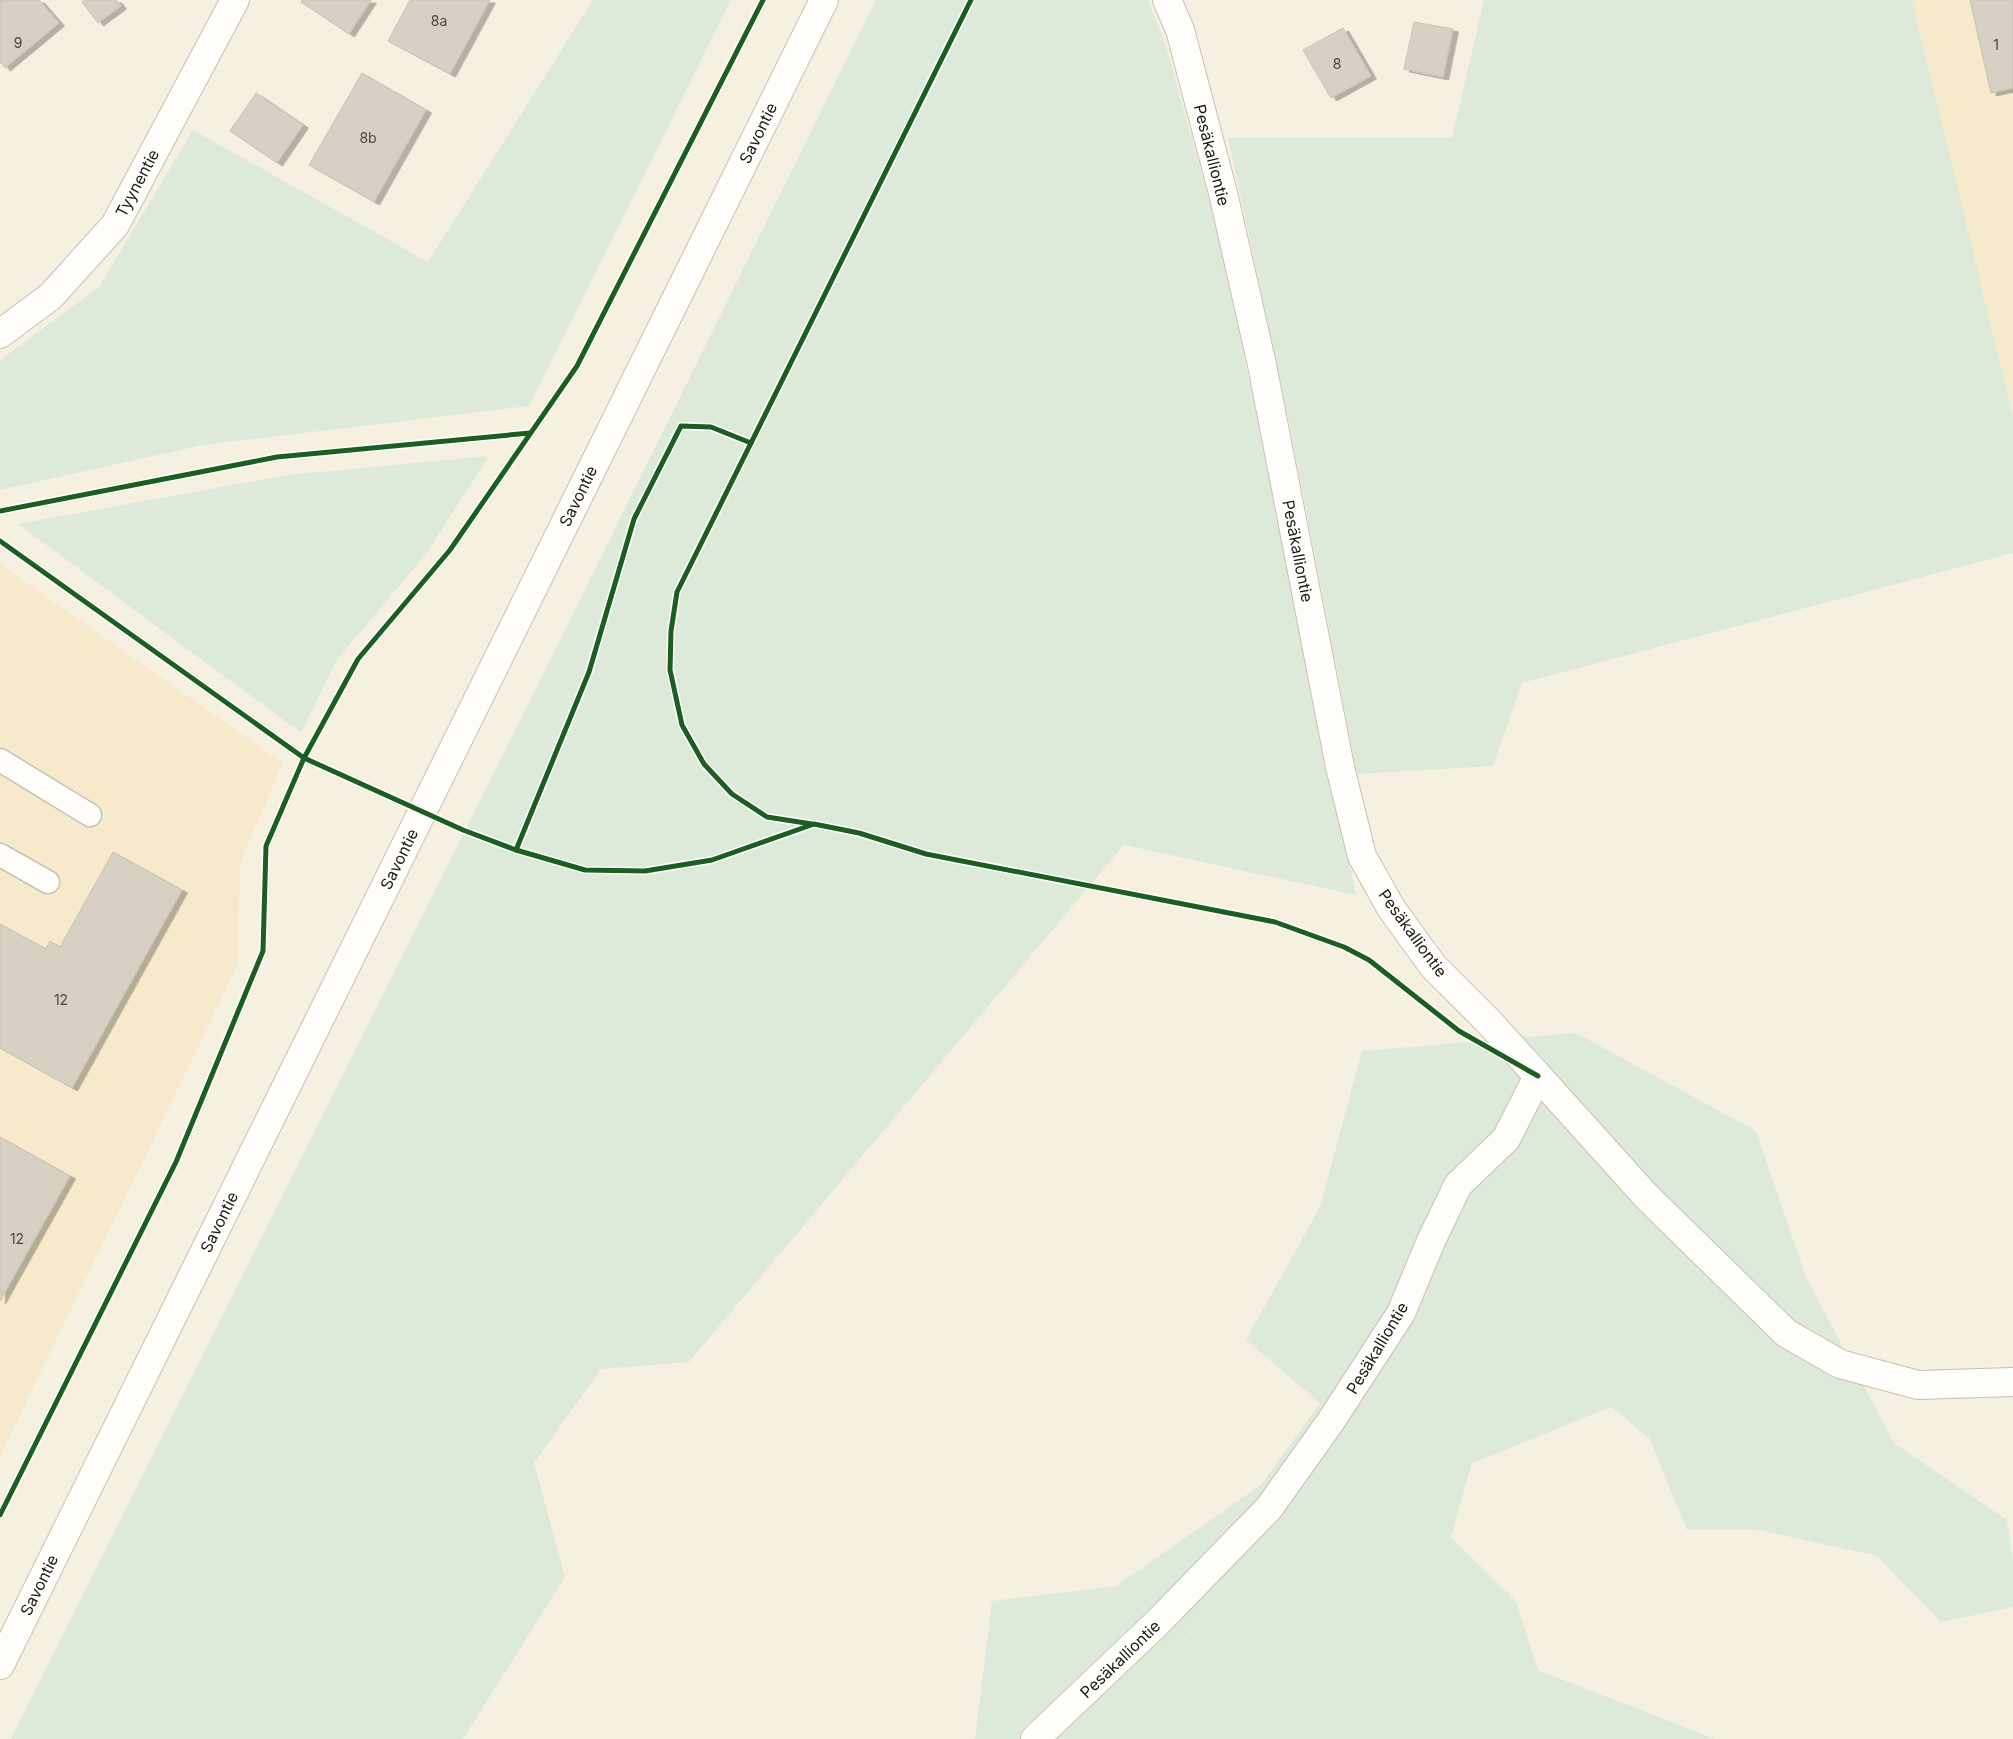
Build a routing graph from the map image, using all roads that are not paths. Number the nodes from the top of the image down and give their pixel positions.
1 (235, 0) edge
2 (824, 0) edge
3 (1167, 0) edge
4 (0, 334) edge
5 (0, 760) edge
6 (90, 815) dead end
7 (0, 856) edge
8 (48, 882) dead end
9 (1538, 1076) junction
10 (2013, 1382) edge
11 (0, 1665) edge
12 (1035, 1739) edge

1 - 4 street, Tyynentie
2 - 11 street, Savontie
3 - 9 street, Pesäkalliontie
5 - 6 lane
7 - 8 lane
9 - 10 street
9 - 12 street, Pesäkalliontie

